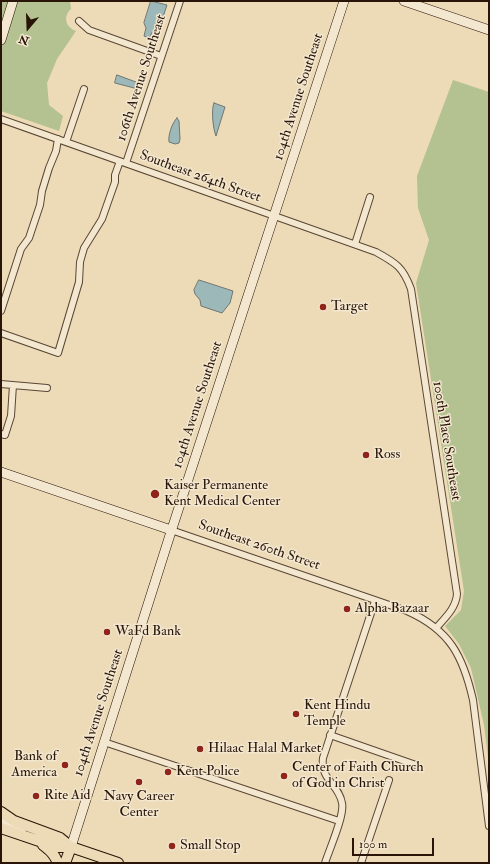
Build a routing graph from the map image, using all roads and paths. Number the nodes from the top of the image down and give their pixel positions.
1 (13, 1) edge
2 (180, 1) edge
3 (344, 1) edge
4 (404, 1) edge
5 (79, 21) dead end
6 (489, 30) edge
7 (1, 40) edge
8 (161, 56) junction
9 (84, 89) dead end
10 (1, 119) edge
11 (58, 139) junction
12 (66, 142) junction
13 (123, 162) junction
14 (370, 197) dead end
15 (275, 217) junction
16 (355, 244) junction
17 (389, 259) joint
18 (1, 311) edge
19 (1, 333) edge
20 (1, 384) edge
21 (14, 385) junction
22 (47, 388) dead end
23 (1, 434) edge
24 (1, 472) edge
25 (172, 530) junction
26 (375, 601) junction
27 (436, 628) junction
28 (330, 735) junction
29 (104, 742) junction
30 (416, 765) dead end
31 (389, 780) dead end
32 (1, 812) edge
33 (339, 821) junction
34 (1, 822) edge
35 (489, 826) edge
36 (1, 828) edge
37 (36, 835) junction
38 (71, 847) junction
39 (58, 863) edge
40 (65, 863) edge
41 (118, 863) edge
42 (325, 863) edge
43 (361, 863) edge

1 - 7 street
2 - 8 street, 106th Avenue Southeast
3 - 15 street, 104th Avenue Southeast
4 - 6 street
5 - 8 street
8 - 13 street, 106th Avenue Southeast
9 - 12 street
10 - 11 street, Southeast 264th Street
11 - 12 street, Southeast 264th Street
11 - 18 street
12 - 13 street, Southeast 264th Street
13 - 15 street, Southeast 264th Street
13 - 19 street, 106th Avenue Southeast
14 - 16 street
15 - 16 street, Southeast 264th Street
15 - 25 street, 104th Avenue Southeast
16 - 17 street, Southeast 264th Street
17 - 27 street, 100th Place Southeast
20 - 21 street
21 - 22 street
21 - 23 street
24 - 25 street, Southeast 260th Street
25 - 26 street, Southeast 260th Street
25 - 29 street, 104th Avenue Southeast
26 - 27 street, Southeast 260th Street
26 - 28 street
27 - 35 street, Southeast 260th Street
28 - 30 street
28 - 33 street
29 - 33 street
29 - 38 street, 104th Avenue Southeast
31 - 43 street
32 - 37 main road
33 - 42 street
34 - 37 street
36 - 37 main road
37 - 38 main road
37 - 39 main road
38 - 40 main road, 104th Avenue Southeast
38 - 41 main road

